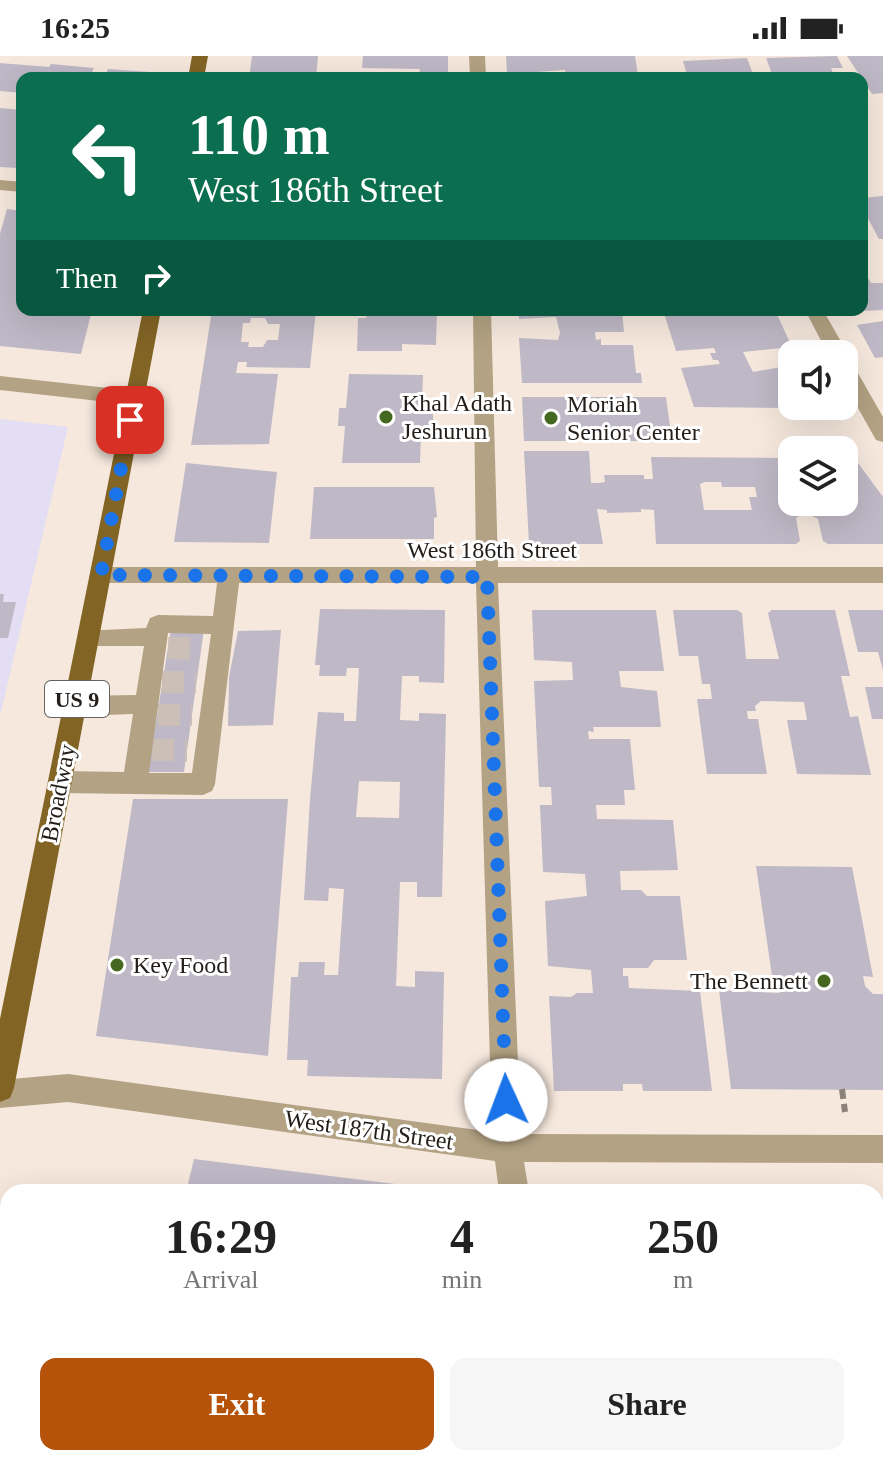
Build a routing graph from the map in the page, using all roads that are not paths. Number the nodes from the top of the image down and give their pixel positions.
1 (151, 316) edge
2 (482, 316) edge
3 (817, 316) edge
4 (830, 340) edge
5 (0, 383) edge
6 (858, 391) edge
7 (135, 398) junction
8 (883, 435) edge
9 (101, 575) junction
10 (883, 575) edge
11 (229, 576) junction
12 (487, 577) junction
13 (223, 625) junction
14 (89, 637) junction
15 (159, 645) junction
16 (152, 700) junction
17 (75, 706) junction
18 (61, 782) junction
19 (135, 783) junction
20 (0, 1088) edge
21 (0, 1094) edge
22 (507, 1148) junction
23 (883, 1149) edge
24 (513, 1184) edge

1 - 7 main road, Broadway / US 9
2 - 12 street
3 - 4 street
5 - 7 street
6 - 8 street
7 - 9 main road, Broadway / US 9
9 - 11 street, West 186th Street
9 - 14 main road, Broadway / US 9
10 - 12 street, West 186th Street
11 - 12 street, West 186th Street
11 - 13 street
12 - 22 street
13 - 15 street
13 - 19 street
14 - 15 street
14 - 17 main road, Broadway / US 9
15 - 16 street
16 - 17 street
16 - 19 street
17 - 18 main road, Broadway / US 9
18 - 19 street
18 - 20 main road, Broadway / US 9
21 - 22 street, West 187th Street
22 - 23 street, West 187th Street
22 - 24 street

